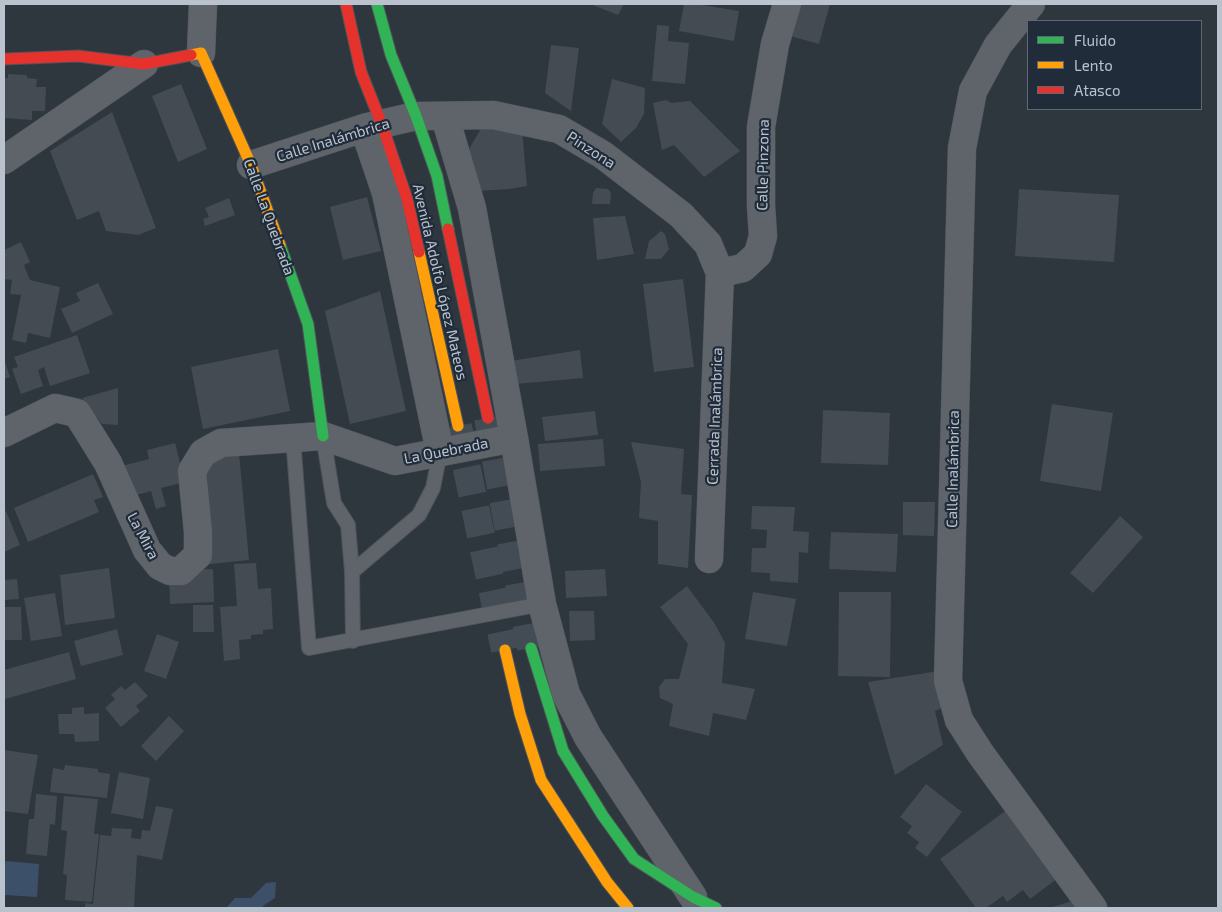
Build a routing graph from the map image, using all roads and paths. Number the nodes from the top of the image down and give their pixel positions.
1 (204, 4) edge
2 (346, 4) edge
3 (377, 4) edge
4 (787, 4) edge
5 (1031, 4) edge
6 (201, 54) junction
7 (4, 59) edge
8 (144, 64) junction
9 (416, 116) junction
10 (445, 116) junction
11 (373, 126) junction
12 (4, 160) edge
13 (251, 165) junction
14 (720, 273) junction
15 (488, 418) tunnel mouth
16 (458, 426) tunnel mouth
17 (4, 433) edge
18 (323, 436) junction
19 (293, 437) junction
20 (514, 438) junction
21 (440, 452) junction
22 (709, 559) dead end
23 (352, 572) junction
24 (542, 604) junction
25 (353, 641) junction
26 (531, 648) tunnel mouth
27 (505, 650) tunnel mouth
28 (705, 902) edge
29 (628, 908) edge
30 (1093, 908) edge

1 - 6 street, Calle La Quebrada
2 - 11 main road, Avenida Adolfo López Mateos
3 - 9 main road, Avenida Adolfo López Mateos
4 - 14 street, Calle Pinzona
5 - 30 street, Calle Inalámbrica
6 - 8 main road
6 - 13 main road, Calle La Quebrada
7 - 8 main road
8 - 12 street
9 - 10 street, Pinzona
9 - 11 street, Calle Inalámbrica
9 - 15 main road, Avenida Adolfo López Mateos
10 - 14 street, Pinzona
10 - 20 street
11 - 13 street, Calle Inalámbrica
11 - 16 main road, Avenida Adolfo López Mateos
11 - 21 street
13 - 18 main road, Calle La Quebrada
14 - 22 street, Cerrada Inalámbrica
17 - 19 street, La Mira
18 - 19 street, La Mira
18 - 21 street, La Quebrada
18 - 23 lane
19 - 25 lane
20 - 21 street, La Quebrada
20 - 24 street
21 - 23 lane
23 - 25 lane
24 - 25 lane
24 - 28 street
26 - 28 main road
27 - 29 main road

